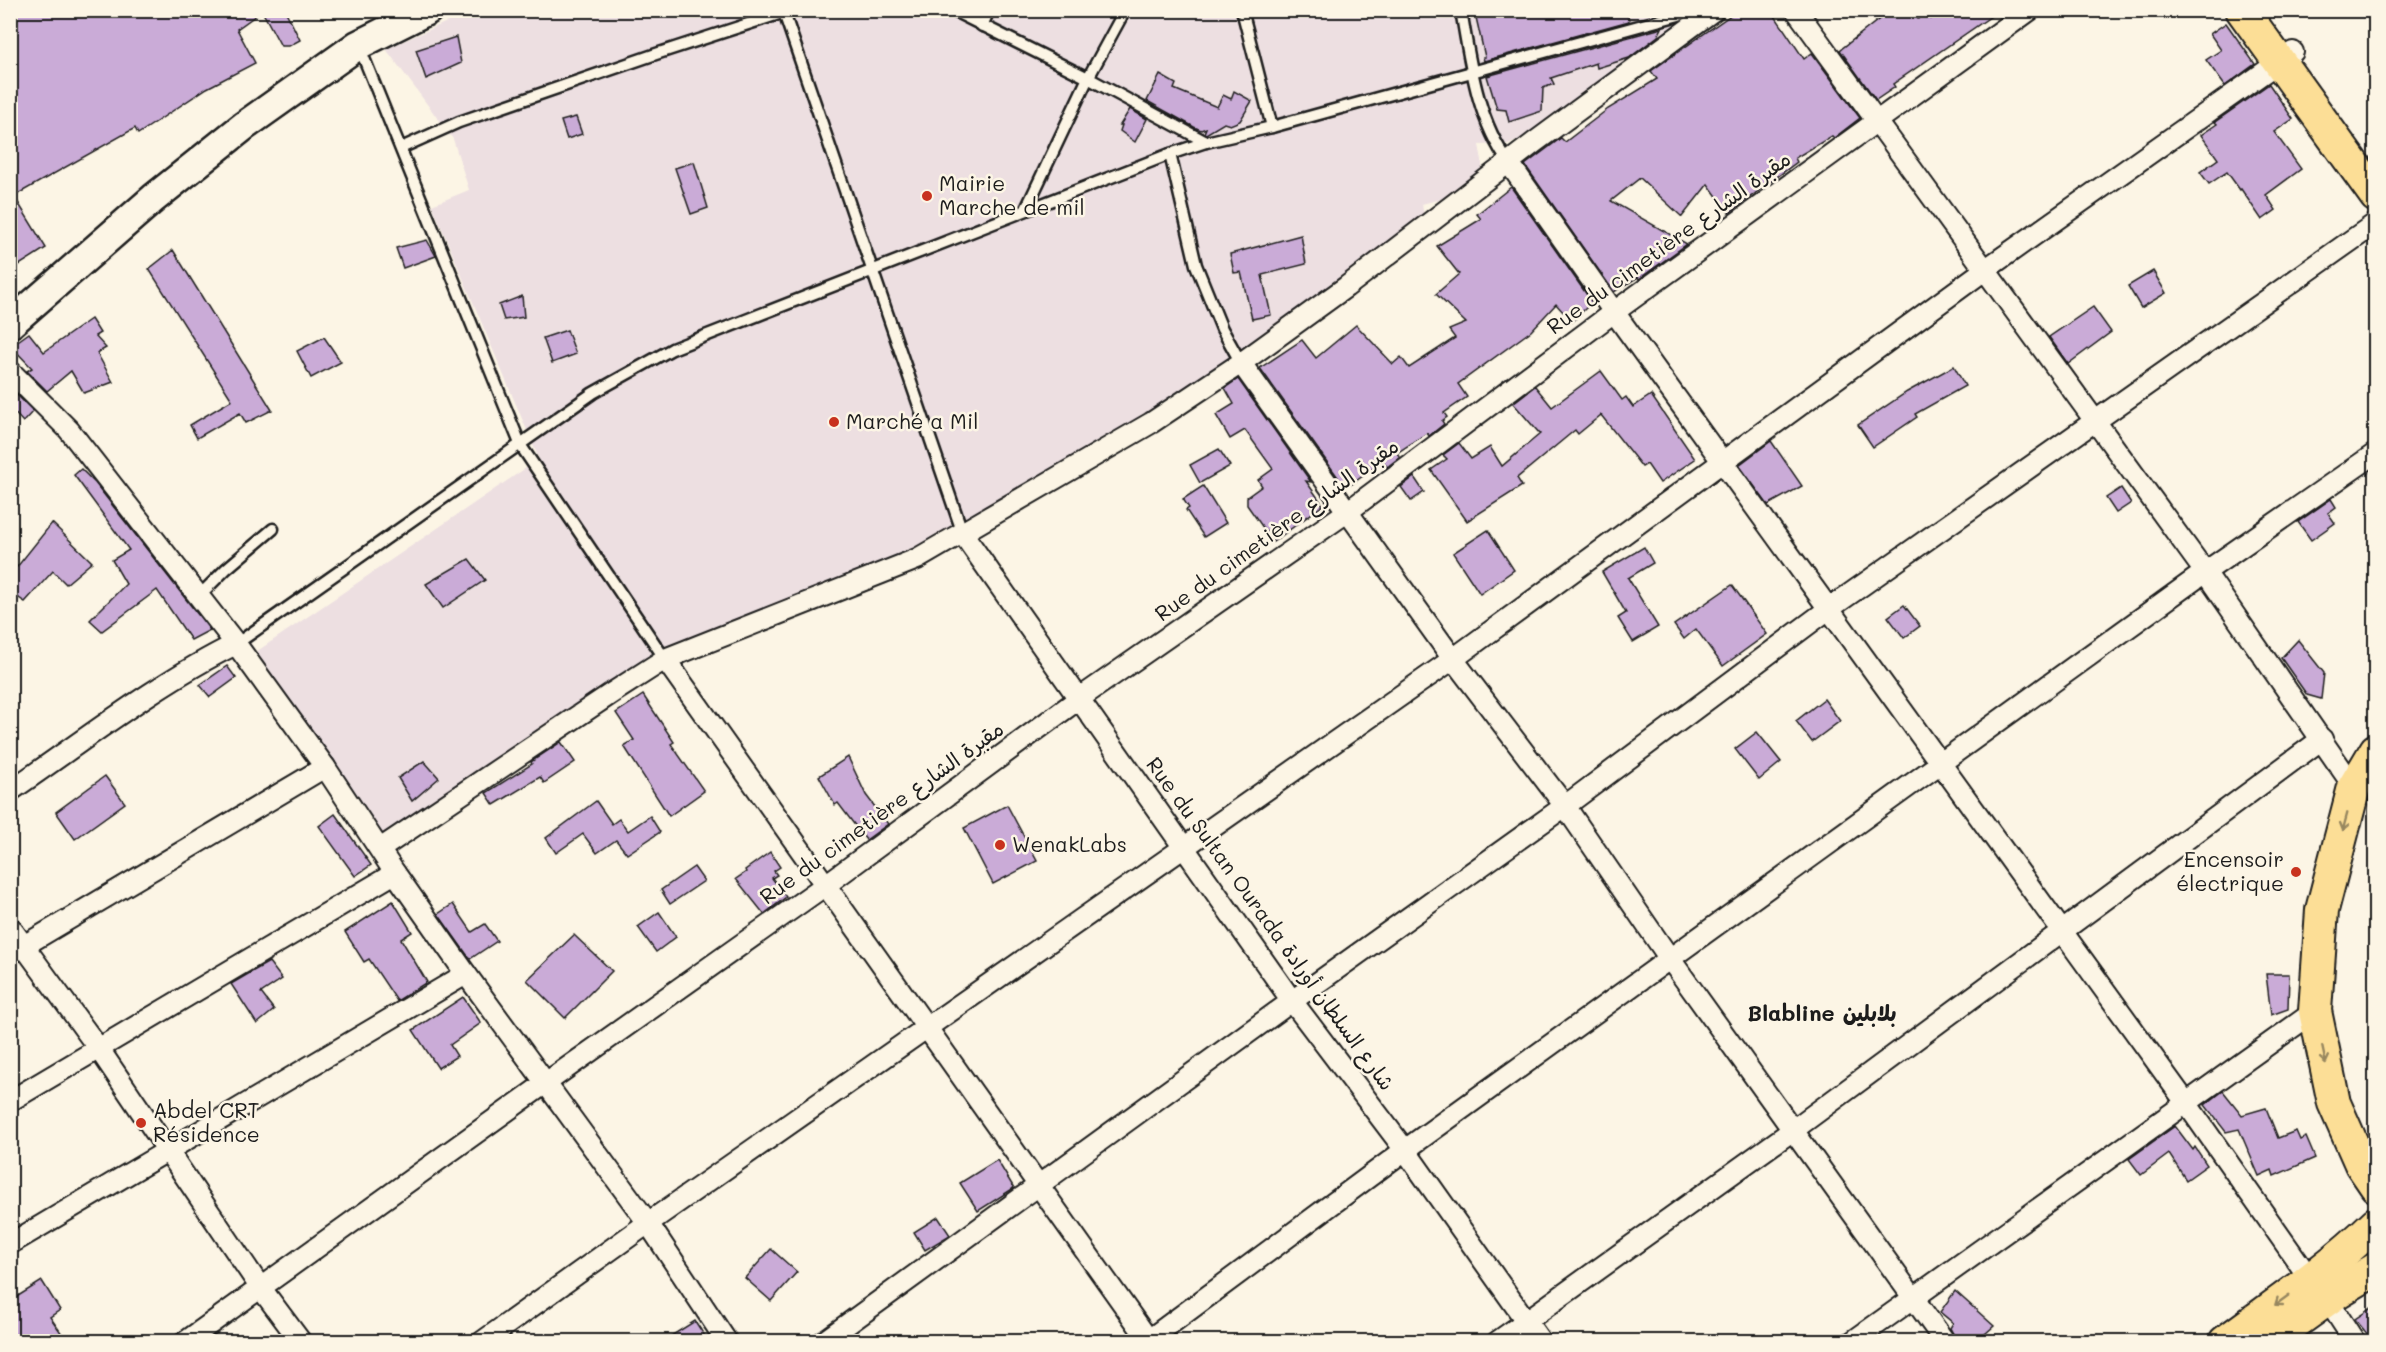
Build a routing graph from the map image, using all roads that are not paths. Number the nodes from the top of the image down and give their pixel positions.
1 (428, 10) edge
2 (952, 10) edge
3 (989, 10) edge
4 (1125, 10) edge
5 (1242, 10) edge
6 (1461, 10) edge
7 (1697, 10) edge
8 (1714, 10) edge
9 (1796, 10) edge
10 (2030, 10) edge
11 (2242, 10) edge
12 (2263, 10) edge
13 (786, 12) edge
14 (982, 26) junction
15 (358, 45) junction
16 (2286, 57) junction
17 (1473, 73) junction
18 (1088, 78) junction
19 (1879, 121) junction
20 (1272, 127) junction
21 (1206, 142) junction
22 (401, 148) junction
23 (1170, 154) junction
24 (1509, 163) junction
25 (2376, 165) edge
26 (2376, 196) edge
27 (1026, 209) junction
28 (2376, 223) edge
29 (873, 268) junction
30 (1986, 269) junction
31 (1614, 312) junction
32 (10, 324) edge
33 (1241, 363) junction
34 (10, 371) edge
35 (2096, 421) junction
36 (521, 446) junction
37 (2376, 453) edge
38 (1724, 463) junction
39 (1347, 512) junction
40 (273, 529) dead end
41 (963, 534) junction
42 (2205, 572) junction
43 (198, 597) junction
44 (1830, 608) junction
45 (236, 644) junction
46 (665, 659) junction
47 (1453, 659) junction
48 (1080, 698) junction
49 (2322, 739) junction
50 (2376, 750) edge
51 (1940, 765) junction
52 (325, 768) junction
53 (2354, 787) junction
54 (10, 791) edge
55 (1564, 806) junction
56 (1183, 848) junction
57 (380, 849) junction
58 (394, 873) junction
59 (826, 884) junction
60 (10, 927) edge
61 (2061, 931) junction
62 (17, 950) edge
63 (1670, 959) junction
64 (466, 974) junction
65 (1292, 1001) junction
66 (2315, 1011) junction
67 (927, 1028) junction
68 (99, 1049) junction
69 (547, 1082) junction
70 (10, 1101) edge
71 (2187, 1104) junction
72 (1793, 1130) junction
73 (1405, 1150) junction
74 (169, 1151) junction
75 (1040, 1186) junction
76 (2376, 1186) edge
77 (2376, 1222) edge
78 (648, 1223) junction
79 (10, 1244) edge
80 (2376, 1269) edge
81 (260, 1287) junction
82 (2318, 1289) junction
83 (1913, 1296) junction
84 (1526, 1321) junction
85 (185, 1341) edge
86 (301, 1341) edge
87 (482, 1341) edge
88 (727, 1341) edge
89 (823, 1341) edge
90 (1148, 1341) edge
91 (1497, 1341) edge
92 (1541, 1341) edge
93 (1852, 1341) edge
94 (1945, 1341) edge
95 (2224, 1341) edge
96 (2268, 1341) edge
97 (2355, 1341) edge

1 - 15 street
2 - 14 lane
3 - 14 lane
4 - 18 lane
5 - 20 lane
6 - 17 lane
7 - 17 lane
8 - 24 street
9 - 19 street
10 - 19 street, Rue du cimetière مقبرة الشارع
11 - 16 main road
12 - 16 main road
13 - 22 lane
13 - 29 lane
14 - 18 lane
15 - 22 lane
15 - 32 street
16 - 25 main road
16 - 26 main road
16 - 30 street
17 - 20 lane
17 - 24 lane
18 - 21 lane
18 - 27 lane
19 - 30 street
19 - 31 street, Rue du cimetière مقبرة الشارع
20 - 21 lane
21 - 23 lane
22 - 36 lane
23 - 27 lane
23 - 33 lane
24 - 31 street
24 - 33 street
27 - 29 lane
28 - 35 street
29 - 36 lane
29 - 41 lane
30 - 35 street
30 - 38 street
31 - 38 street
31 - 39 street, Rue du cimetière مقبرة الشارع
33 - 39 street
33 - 41 street
34 - 43 street
35 - 42 street
35 - 44 street
36 - 45 lane
36 - 46 lane
37 - 42 street
38 - 44 street
38 - 47 street
39 - 47 street
39 - 48 street, Rue du cimetière مقبرة الشارع
40 - 43 lane
41 - 46 street
41 - 48 street, Rue du Sultan Ourada شارع السلطان أورادة
42 - 49 street
42 - 51 street
43 - 45 street
44 - 51 street
44 - 55 street
45 - 52 street
45 - 54 street
46 - 57 street
46 - 59 street
47 - 55 street
47 - 56 street
48 - 56 street, Rue du Sultan Ourada شارع السلطان أورادة
48 - 59 street, Rue du cimetière مقبرة الشارع
49 - 53 street
49 - 61 street
50 - 53 main road
51 - 61 street
51 - 63 street
52 - 57 street
52 - 62 street
53 -> 66 main road
55 - 63 street
55 - 65 street
56 - 65 street, Rue du Sultan Ourada شارع السلطان أورادة
56 - 67 street
57 - 58 street
58 - 64 street
58 - 68 street
59 - 67 street
59 - 69 street, Rue du cimetière مقبرة الشارع
60 - 62 street
61 - 71 street
61 - 72 street
62 - 68 street
63 - 72 street
63 - 73 street
64 - 69 street
64 - 74 street
65 - 73 street, Rue du Sultan Ourada شارع السلطان أورادة
65 - 75 street
66 - 71 street
66 -> 76 main road
67 - 75 street
67 - 78 street
68 - 70 street
68 - 74 street
69 - 78 street
69 - 81 street, Rue du cimetière مقبرة الشارع
71 - 82 street
71 - 83 street
72 - 83 street
72 - 84 street
73 - 84 street, Rue du Sultan Ourada شارع السلطان أورادة
73 - 90 street
74 - 79 street
74 - 81 street
75 - 89 street
75 - 90 street
77 - 82 main road
78 - 87 street
78 - 88 street
80 - 82 main road
81 - 85 street, Rue du cimetière مقبرة الشارع
81 - 86 street
82 -> 95 main road
82 - 96 main road
82 - 97 street
83 - 93 street
83 - 94 street
84 - 91 street
84 - 92 street, Rue du Sultan Ourada شارع السلطان أورادة

